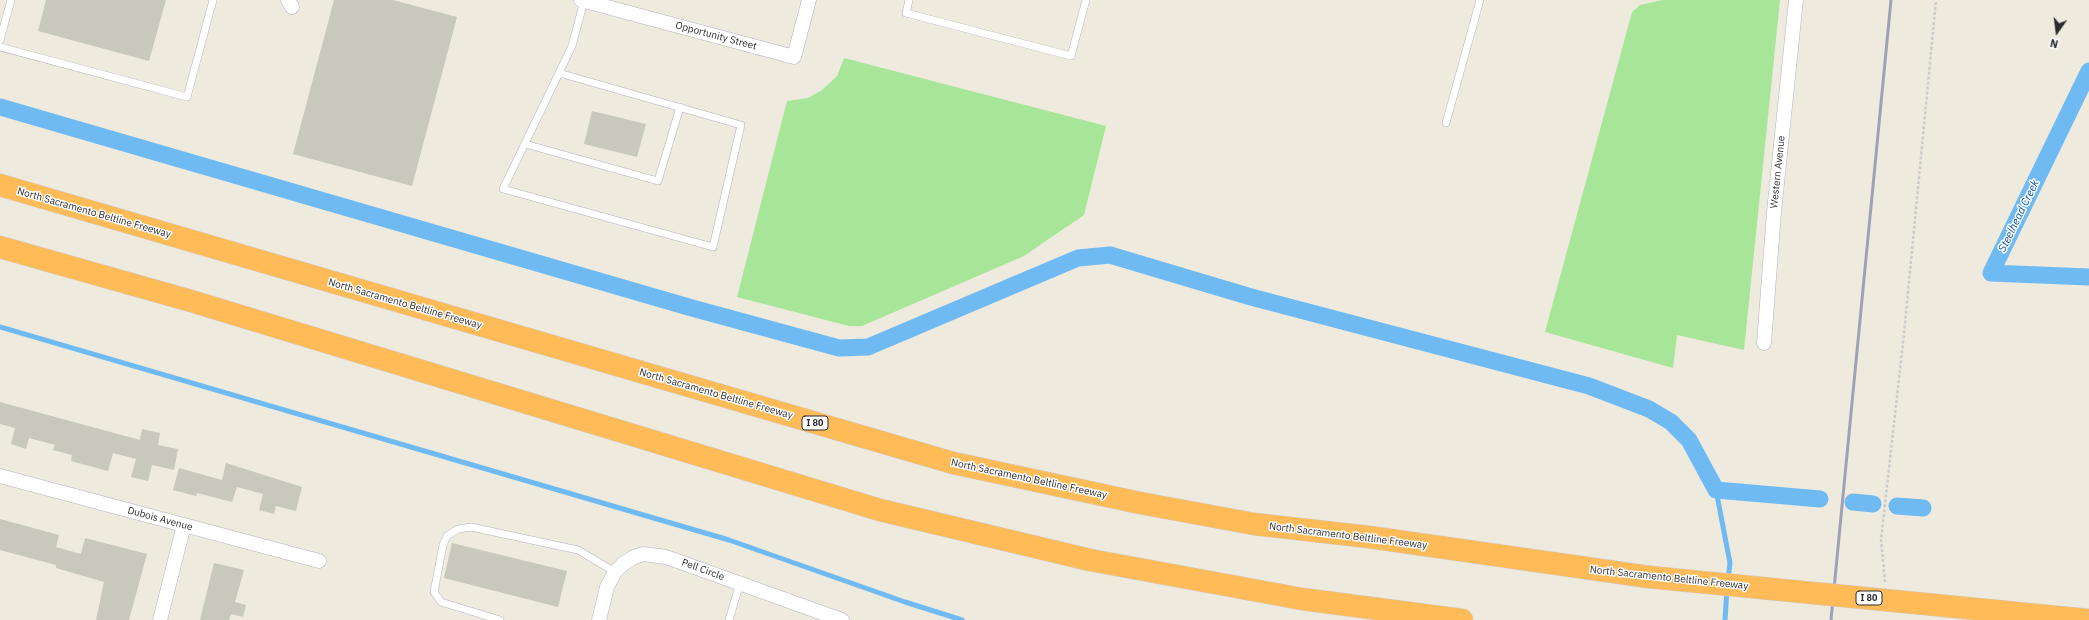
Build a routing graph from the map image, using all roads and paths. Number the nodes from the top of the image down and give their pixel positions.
1 (11, 0) edge
2 (214, 0) edge
3 (809, 0) edge
4 (910, 0) edge
5 (1086, 0) edge
6 (1480, 0) edge
7 (1796, 0) edge
8 (1936, 0) edge
9 (583, 1) edge
10 (0, 40) edge
11 (0, 48) edge
12 (559, 73) junction
13 (680, 107) junction
14 (1446, 123) dead end
15 (525, 144) junction
16 (0, 185) edge
17 (0, 247) edge
18 (1764, 343) dead end
19 (0, 476) edge
20 (184, 525) junction
21 (319, 561) dead end
22 (615, 572) junction
23 (740, 583) junction
24 (1885, 583) dead end
25 (160, 620) edge
26 (500, 620) edge
27 (599, 620) edge
28 (729, 620) edge
29 (842, 620) edge
30 (1462, 620) edge
31 (2089, 620) edge

1 - 10 lane
2 - 11 lane
3 - 9 street, Opportunity Street
4 - 5 lane
6 - 14 lane
7 - 18 street, Western Avenue
8 - 24 path
9 - 12 lane
12 - 13 lane
12 - 15 lane
13 - 15 lane
13 - 15 lane
16 - 31 highway, North Sacramento Beltline Freeway / I 80, bridge
17 - 30 highway
19 - 20 street, Dubois Avenue
20 - 21 street, Dubois Avenue
20 - 25 street
22 - 23 street, Pell Circle
22 - 26 lane
22 - 27 street, Pell Circle
23 - 28 lane
23 - 29 street, Pell Circle

